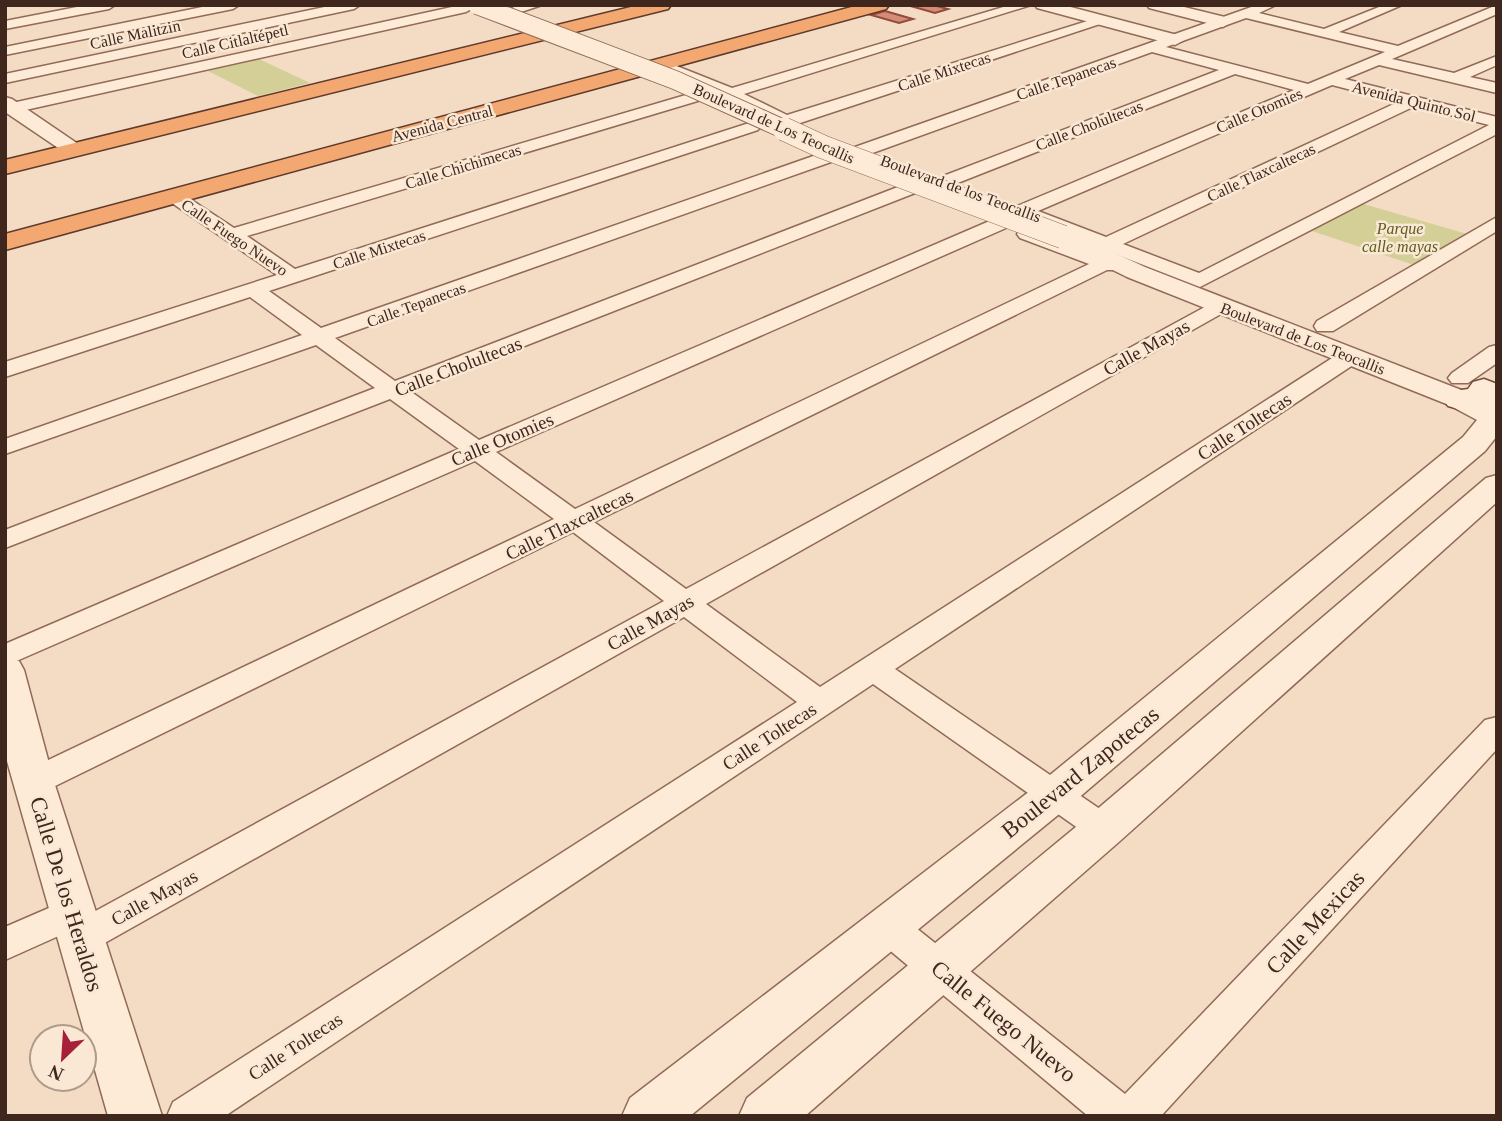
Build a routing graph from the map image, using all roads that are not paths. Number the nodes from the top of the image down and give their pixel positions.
1 (109, 5) edge
2 (233, 5) edge
3 (354, 5) edge
4 (536, 5) edge
5 (662, 5) edge
6 (880, 5) edge
7 (1025, 5) edge
8 (1043, 5) edge
9 (1155, 5) edge
10 (1270, 5) edge
11 (1396, 5) edge
12 (483, 8) edge
13 (1497, 9) edge
14 (1245, 14) junction
15 (1102, 21) junction
16 (1223, 22) junction
17 (5, 25) edge
18 (562, 30) junction
19 (1325, 33) junction
20 (538, 36) junction
21 (1175, 40) junction
22 (1153, 48) junction
23 (5, 51) edge
24 (1400, 51) junction
25 (1378, 60) junction
26 (1497, 60) edge
27 (659, 64) junction
28 (1234, 69) junction
29 (634, 71) junction
30 (1456, 78) junction
31 (5, 79) edge
32 (1332, 80) junction
33 (1497, 88) edge
34 (1309, 89) junction
35 (728, 92) junction
36 (693, 96) junction
37 (1412, 100) junction
38 (12, 114) edge
39 (786, 121) junction
40 (1497, 125) edge
41 (751, 127) junction
42 (74, 150) junction
43 (861, 151) junction
44 (825, 158) junction
45 (5, 167) edge
46 (944, 182) junction
47 (909, 189) junction
48 (175, 197) junction
49 (1022, 211) junction
50 (999, 223) junction
51 (1497, 223) edge
52 (231, 235) junction
53 (1067, 239) junction
54 (5, 242) edge
55 (1107, 254) junction
56 (1136, 272) junction
57 (294, 277) junction
58 (1200, 281) junction
59 (254, 290) junction
60 (1221, 306) junction
61 (1325, 326) junction
62 (319, 338) junction
63 (1497, 352) edge
64 (1351, 356) junction
65 (5, 370) edge
66 (393, 391) junction
67 (1484, 401) edge
68 (5, 447) edge
69 (476, 450) junction
70 (1497, 485) edge
71 (575, 521) junction
72 (5, 540) edge
73 (685, 603) junction
74 (5, 656) edge
75 (873, 669) junction
76 (5, 670) edge
77 (820, 703) junction
78 (1497, 728) edge
79 (22, 767) edge
80 (1054, 795) junction
81 (1104, 829) junction
82 (76, 925) junction
83 (887, 927) junction
84 (5, 944) edge
85 (940, 968) junction
86 (126, 1112) edge
87 (188, 1116) edge
88 (649, 1116) edge
89 (766, 1116) edge
90 (1120, 1116) edge
91 (1133, 1116) edge

1 - 17 street
2 - 23 street
3 - 31 street, Calle Malitzin
4 - 12 street, Calle Citlaltépetl
5 - 18 highway
6 - 27 highway, Avenida Central
7 - 35 street
8 - 15 street
9 - 16 street
10 - 14 street, Calle Tepanecas
11 - 19 street
12 - 18 street
12 - 20 street
12 - 38 street, Calle Citlaltépetl
12 - 53 street, Boulevard de Los Teocallis, bridge
13 - 24 street, Calle Otomies
14 - 16 street, Calle Tepanecas
14 - 19 street
15 - 21 street
15 - 39 street, Calle Mixtecas
16 - 21 street, Calle Tepanecas
18 - 20 highway
19 - 24 street
20 - 42 highway
21 - 22 street, Calle Tepanecas
22 - 28 street
22 - 43 street, Calle Tepanecas
24 - 25 street, Calle Otomies
25 - 30 street, Avenida Quinto Sol
25 - 32 street, Calle Otomies
26 - 30 street
27 - 29 highway, Avenida Central
27 - 35 street, Boulevard de los Teocallis
28 - 34 street
28 - 46 street, Calle Cholultecas
29 - 36 street, Boulevard de los Teocallis
29 - 48 highway, Avenida Central
30 - 33 street, Avenida Quinto Sol
32 - 34 street, Calle Otomies
32 - 37 street, Avenida Quinto Sol
34 - 49 street, Calle Otomies
35 - 36 street, Boulevard de los Teocallis
35 - 39 street, Boulevard de los Teocallis
36 - 41 street, Boulevard de los Teocallis
36 - 52 street, Calle Chichimecas
37 - 40 street, Avenida Quinto Sol
37 - 55 street, Calle Tlaxcaltecas
38 - 42 street
39 - 43 street, Boulevard de los Teocallis
40 - 58 street
41 - 44 street, Boulevard de los Teocallis
41 - 57 street, Calle Mixtecas
42 - 45 highway
43 - 46 street, Boulevard de los Teocallis
44 - 47 street, Boulevard de los Teocallis
44 - 62 street, Calle Tepanecas
46 - 49 street, Boulevard de los Teocallis
47 - 50 street, Boulevard de los Teocallis
47 - 66 street, Calle Cholultecas
48 - 52 street, Calle Fuego Nuevo
48 - 54 highway, Avenida Central
49 - 55 street, Boulevard de los Teocallis
50 - 55 street, Boulevard de los Teocallis
50 - 69 street, Calle Otomies
51 - 61 street
52 - 57 street, Calle Fuego Nuevo
53 - 56 street, Boulevard de Los Teocallis
53 - 58 street, Boulevard de Los Teocallis
55 - 56 street, Boulevard de los Teocallis
55 - 58 street, Boulevard de los Teocallis
55 - 71 street, Calle Tlaxcaltecas
56 - 60 street, Boulevard de Los Teocallis
57 - 59 street, Calle Mixtecas
58 - 61 street, Boulevard de Los Teocallis
59 - 62 street, Calle Fuego Nuevo
59 - 65 street, Calle Mixtecas
60 - 64 street, Boulevard de Los Teocallis
60 - 73 street, Calle Mayas
61 - 67 street, Boulevard de Los Teocallis
62 - 66 street, Calle Fuego Nuevo
62 - 68 street, Calle Tepanecas
63 - 67 street
64 - 67 street, Boulevard de Los Teocallis
64 - 75 street, Calle Toltecas
66 - 69 street, Calle Fuego Nuevo
66 - 72 street, Calle Cholultecas
67 - 80 street, Boulevard Zapotecas
69 - 71 street, Calle Fuego Nuevo
69 - 74 street, Calle Otomies
70 - 81 street
71 - 73 street, Calle Fuego Nuevo
71 - 79 street, Calle Tlaxcaltecas
73 - 77 street, Calle Fuego Nuevo
73 - 82 street, Calle Mayas
75 - 77 street, Calle Toltecas
75 - 80 street
76 - 79 street, Calle De los Heraldos
77 - 87 street, Calle Toltecas
78 - 91 street, Calle Mexicas
79 - 82 street, Calle De los Heraldos
80 - 81 street
80 - 83 street, Boulevard Zapotecas
81 - 85 street
82 - 84 street, Calle Mayas
82 - 86 street, Calle De los Heraldos
83 - 85 street, Calle Fuego Nuevo
83 - 88 street, Boulevard Zapotecas
85 - 89 street
85 - 90 street, Calle Fuego Nuevo

